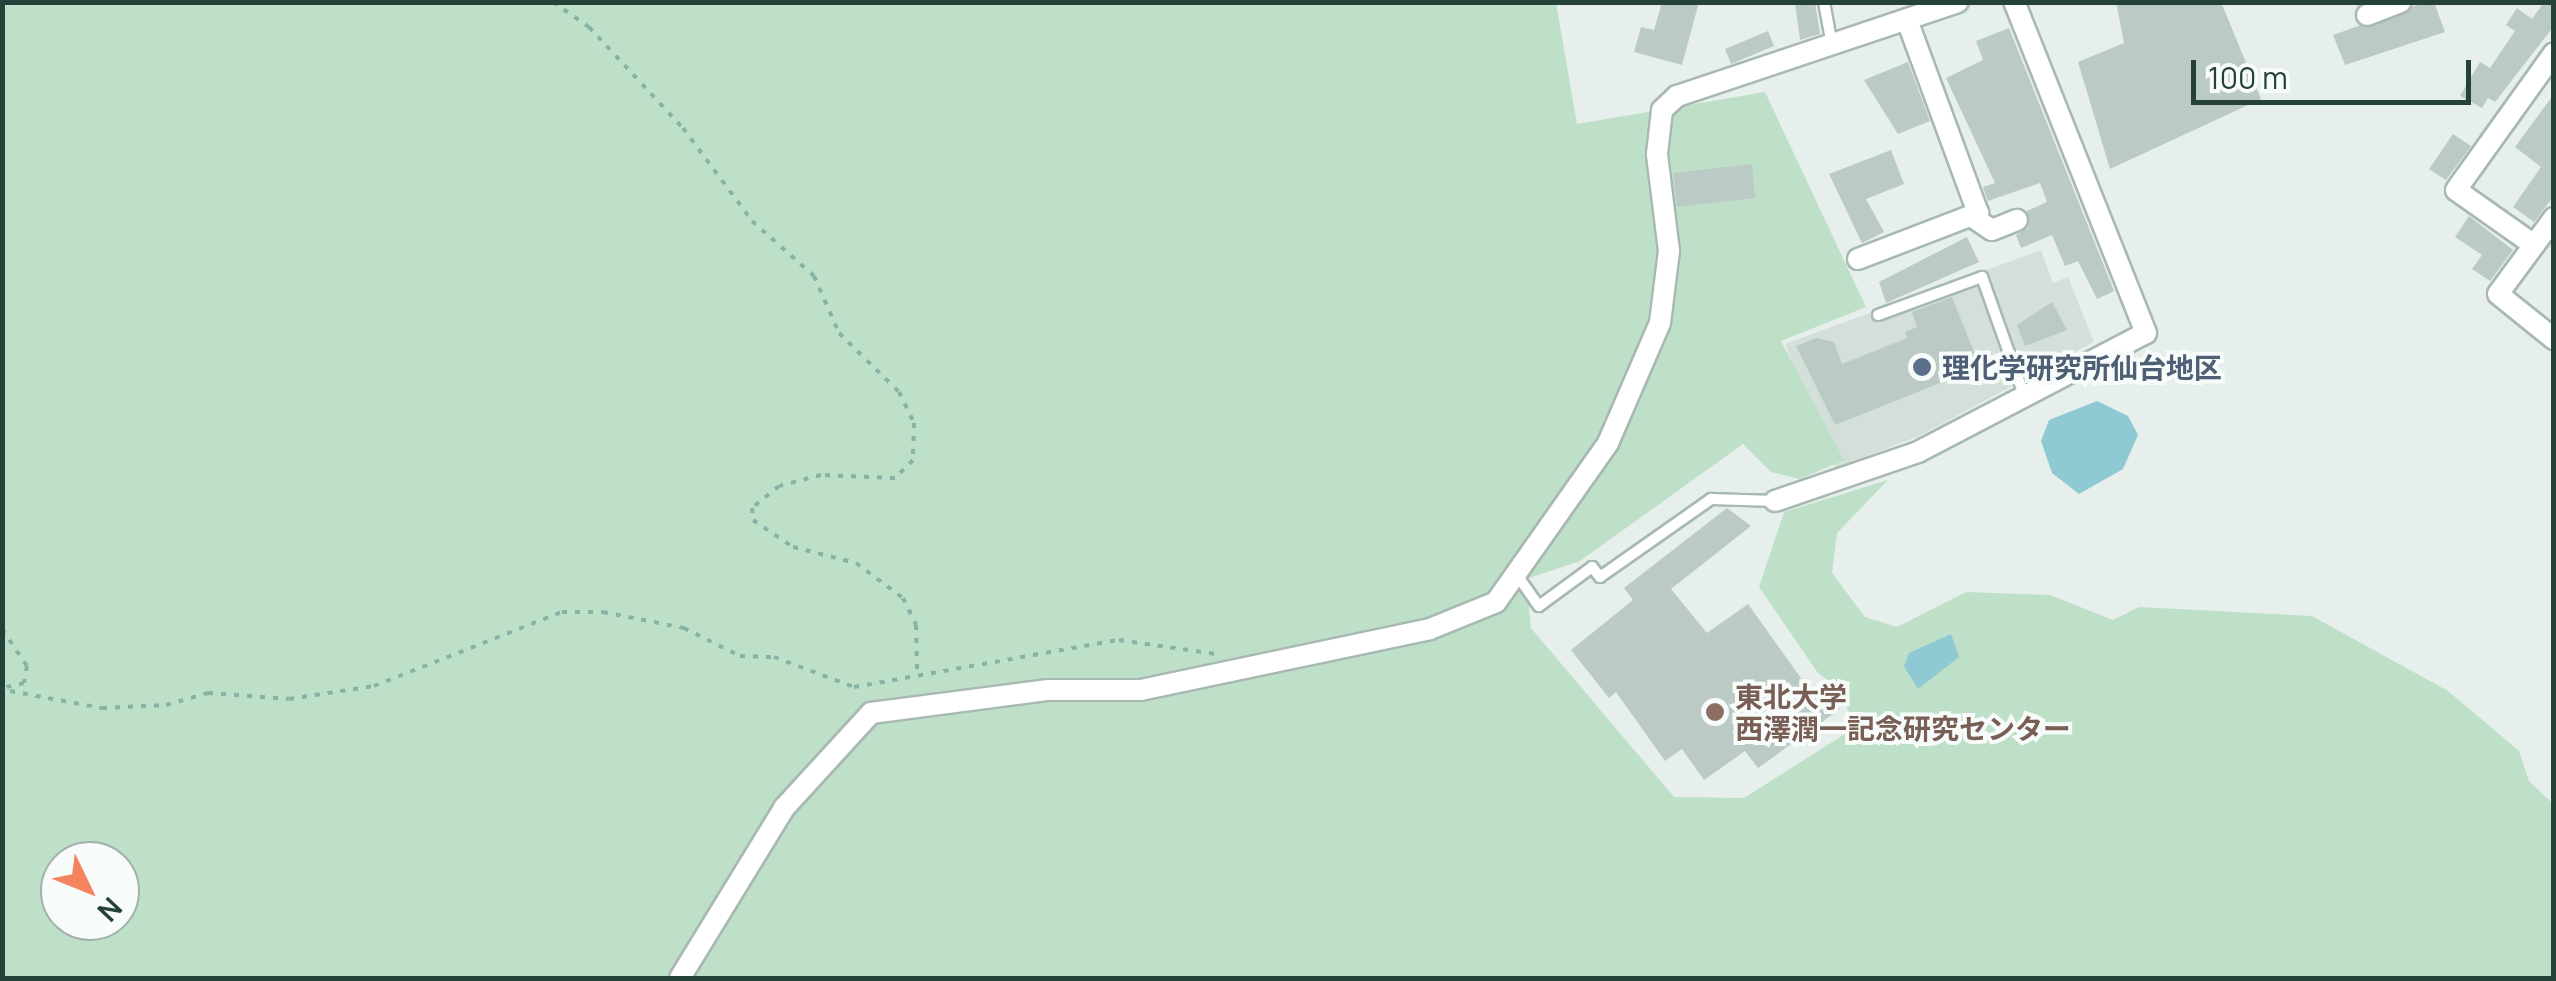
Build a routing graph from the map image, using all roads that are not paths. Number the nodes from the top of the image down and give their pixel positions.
1 (1824, 2) edge
2 (2014, 2) edge
3 (1946, 4) edge
4 (1906, 20) junction
5 (1832, 46) junction
6 (2554, 53) edge
7 (1971, 216) junction
8 (2554, 218) edge
9 (2017, 220) dead end
10 (2534, 245) junction
11 (1858, 259) dead end
12 (1878, 316) dead end
13 (2554, 340) edge
14 (2026, 398) junction
15 (1775, 501) joint
16 (1517, 576) junction
17 (680, 978) edge

1 - 5 lane
2 - 14 street
3 - 4 street
4 - 5 street
4 - 7 street
5 - 16 street
6 - 10 street
7 - 9 street
7 - 11 street
8 - 10 street
10 - 13 street
12 - 14 lane
14 - 15 street
15 - 16 lane
16 - 17 street

